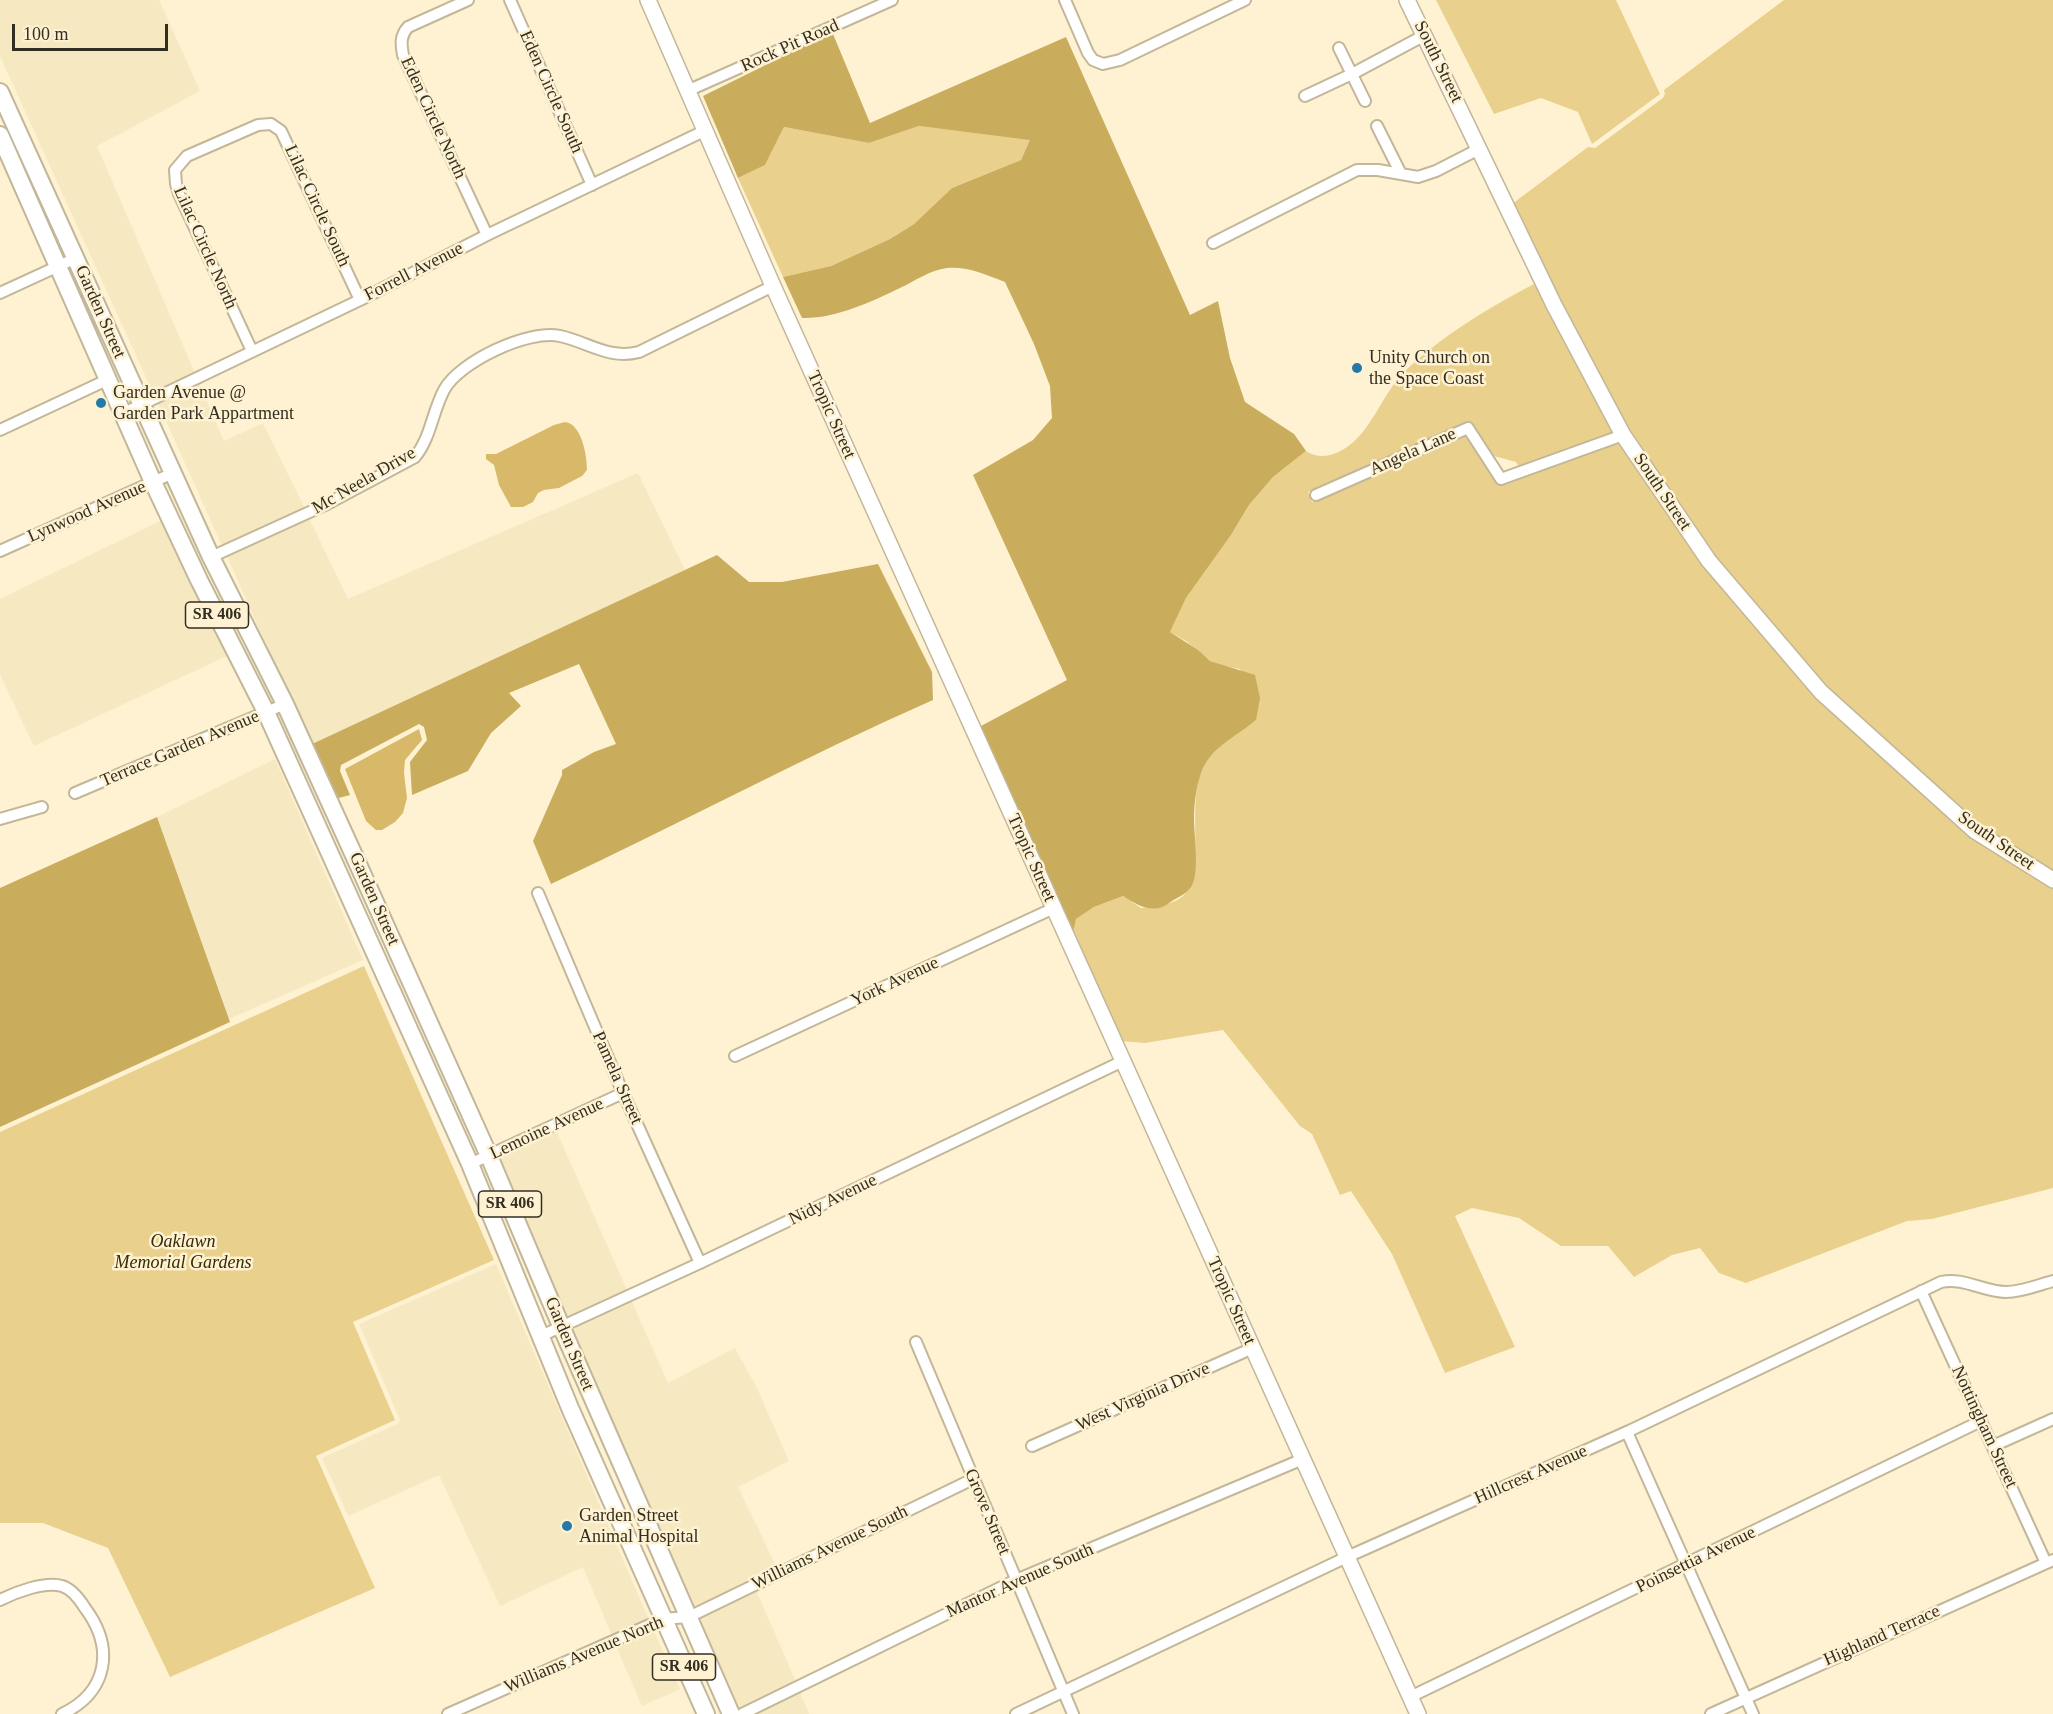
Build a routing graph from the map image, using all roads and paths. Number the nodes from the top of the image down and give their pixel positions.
1 (468, 0) edge
2 (510, 0) edge
3 (648, 0) edge
4 (892, 0) edge
5 (1065, 0) edge
6 (1245, 0) edge
7 (1407, 0) edge
8 (1425, 35) junction
9 (1339, 48) dead end
10 (1352, 75) junction
11 (0, 92) edge
12 (687, 92) junction
13 (1305, 96) dead end
14 (1365, 101) dead end
15 (1377, 126) dead end
16 (704, 131) junction
17 (0, 135) edge
18 (230, 136) joint
19 (1479, 149) junction
20 (1401, 174) junction
21 (592, 185) junction
22 (487, 236) junction
23 (1213, 243) dead end
24 (76, 258) junction
25 (58, 267) junction
26 (773, 286) junction
27 (0, 293) edge
28 (360, 300) junction
29 (252, 351) junction
30 (109, 379) junction
31 (141, 405) junction
32 (124, 412) junction
33 (0, 430) edge
34 (1623, 435) junction
35 (173, 473) junction
36 (153, 482) junction
37 (1316, 495) dead end
38 (0, 551) edge
39 (212, 557) junction
40 (285, 704) junction
41 (266, 712) junction
42 (75, 794) dead end
43 (42, 807) dead end
44 (0, 819) edge
45 (357, 862) junction
46 (338, 870) junction
47 (2053, 880) edge
48 (538, 892) dead end
49 (1054, 908) junction
50 (436, 1038) junction
51 (417, 1047) junction
52 (735, 1056) dead end
53 (1123, 1061) junction
54 (623, 1093) junction
55 (489, 1156) junction
56 (470, 1164) junction
57 (524, 1238) junction
58 (503, 1246) junction
59 (700, 1263) junction
60 (2053, 1281) edge
61 (1921, 1291) junction
62 (561, 1326) junction
63 (541, 1336) junction
64 (916, 1342) dead end
65 (1253, 1348) junction
66 (2053, 1419) edge
67 (1981, 1421) junction
68 (1627, 1432) junction
69 (1032, 1446) dead end
70 (1993, 1446) junction
71 (1303, 1459) junction
72 (973, 1479) junction
73 (643, 1513) junction
74 (624, 1532) junction
75 (1347, 1557) junction
76 (2049, 1562) edge
77 (1685, 1565) junction
78 (1016, 1580) junction
79 (0, 1600) edge
80 (688, 1617) junction
81 (663, 1619) junction
82 (1063, 1692) junction
83 (1410, 1697) junction
84 (1745, 1697) junction
85 (62, 1714) edge
86 (448, 1714) edge
87 (706, 1714) edge
88 (731, 1714) edge
89 (742, 1714) edge
90 (1016, 1714) edge
91 (1073, 1714) edge
92 (1418, 1714) edge
93 (1711, 1714) edge
94 (1753, 1714) edge

1 - 22 street, Eden Circle North
2 - 21 street, Eden Circle South
3 - 12 street, Tropic Street
4 - 12 street, Rock Pit Road
5 - 6 street
7 - 8 street, South Street
8 - 10 street
8 - 19 street, South Street
9 - 10 street
10 - 13 street
10 - 14 street
11 - 24 main road, Garden Street / SR 406
12 - 16 street, Tropic Street
15 - 20 street
16 - 21 street, Forrell Avenue
16 - 26 street, Tropic Street
17 - 25 main road, Garden Street / SR 406
18 - 28 street, Lilac Circle South
18 - 29 street, Lilac Circle North
19 - 20 street
19 - 34 street, South Street
20 - 23 street
21 - 22 street, Forrell Avenue
22 - 28 street, Forrell Avenue
24 - 25 street
24 - 31 main road, Garden Street / SR 406
25 - 27 street
25 - 30 main road, Garden Street / SR 406
26 - 39 street, Mc Neela Drive
26 - 49 street, Tropic Street
28 - 29 street, Forrell Avenue
29 - 31 street, Forrell Avenue
30 - 32 main road, Garden Street / SR 406
30 - 33 street
31 - 32 street, Forrell Avenue
31 - 35 main road, Garden Street / SR 406
32 - 36 main road, Garden Street / SR 406
34 - 37 street, Angela Lane
34 - 47 street, South Street
35 - 36 street, Lynwood Avenue
35 - 39 main road, Garden Street / SR 406
36 - 38 street, Lynwood Avenue
36 - 41 main road, Garden Street / SR 406
39 - 40 main road, Garden Street / SR 406
40 - 41 street, Terrace Garden Avenue
40 - 45 main road, Garden Street / SR 406
41 - 42 street, Terrace Garden Avenue
41 - 46 main road, Garden Street / SR 406
43 - 44 street
45 - 46 street
45 - 50 main road, Garden Street / SR 406
46 - 51 main road, Garden Street / SR 406
48 - 54 street, Pamela Street
49 - 52 street, York Avenue
49 - 53 street, Tropic Street
50 - 51 street
50 - 55 main road, Garden Street / SR 406
51 - 56 main road, Garden Street / SR 406
53 - 59 street, Nidy Avenue
53 - 65 street, Tropic Street
54 - 55 street, Lemoine Avenue
54 - 59 street, Pamela Street
55 - 56 street, Lemoine Avenue
55 - 57 main road, Garden Street / SR 406
56 - 58 main road, Garden Street / SR 406
57 - 58 street
57 - 62 main road, Garden Street / SR 406
58 - 63 main road, Garden Street / SR 406
59 - 62 street, Nidy Avenue
60 - 61 street, Hillcrest Avenue
61 - 67 street, Nottingham Street
61 - 68 street, Hillcrest Avenue
62 - 63 street, Nidy Avenue
62 - 73 main road, Garden Street / SR 406
63 - 74 main road, Garden Street / SR 406
64 - 72 street, Grove Street
65 - 69 street, West Virginia Drive
65 - 71 street, Tropic Street
66 - 70 street
67 - 70 street, Nottingham Street
67 - 77 street, Poinsettia Avenue
68 - 75 street, Hillcrest Avenue
68 - 77 street
70 - 76 street, Nottingham Street
71 - 75 street, Tropic Street
71 - 78 street, Mantor Avenue South
72 - 78 street, Grove Street
72 - 80 street, Williams Avenue South
73 - 74 main road
73 - 80 main road, Garden Street / SR 406
74 - 81 main road, Garden Street / SR 406
75 - 82 street, Hillcrest Avenue
75 - 83 street, Tropic Street
76 - 84 street, Highland Terrace
77 - 83 street, Poinsettia Avenue
77 - 84 street
78 - 82 street, Grove Street
78 - 89 street, Mantor Avenue South
79 - 85 street
80 - 81 street, Williams Avenue North
80 - 88 main road, Garden Street / SR 406
81 - 86 street, Williams Avenue North
81 - 87 main road, Garden Street / SR 406
82 - 90 street, Hillcrest Avenue
82 - 91 street, Grove Street
83 - 92 street, Tropic Street
84 - 93 street, Highland Terrace
84 - 94 street

